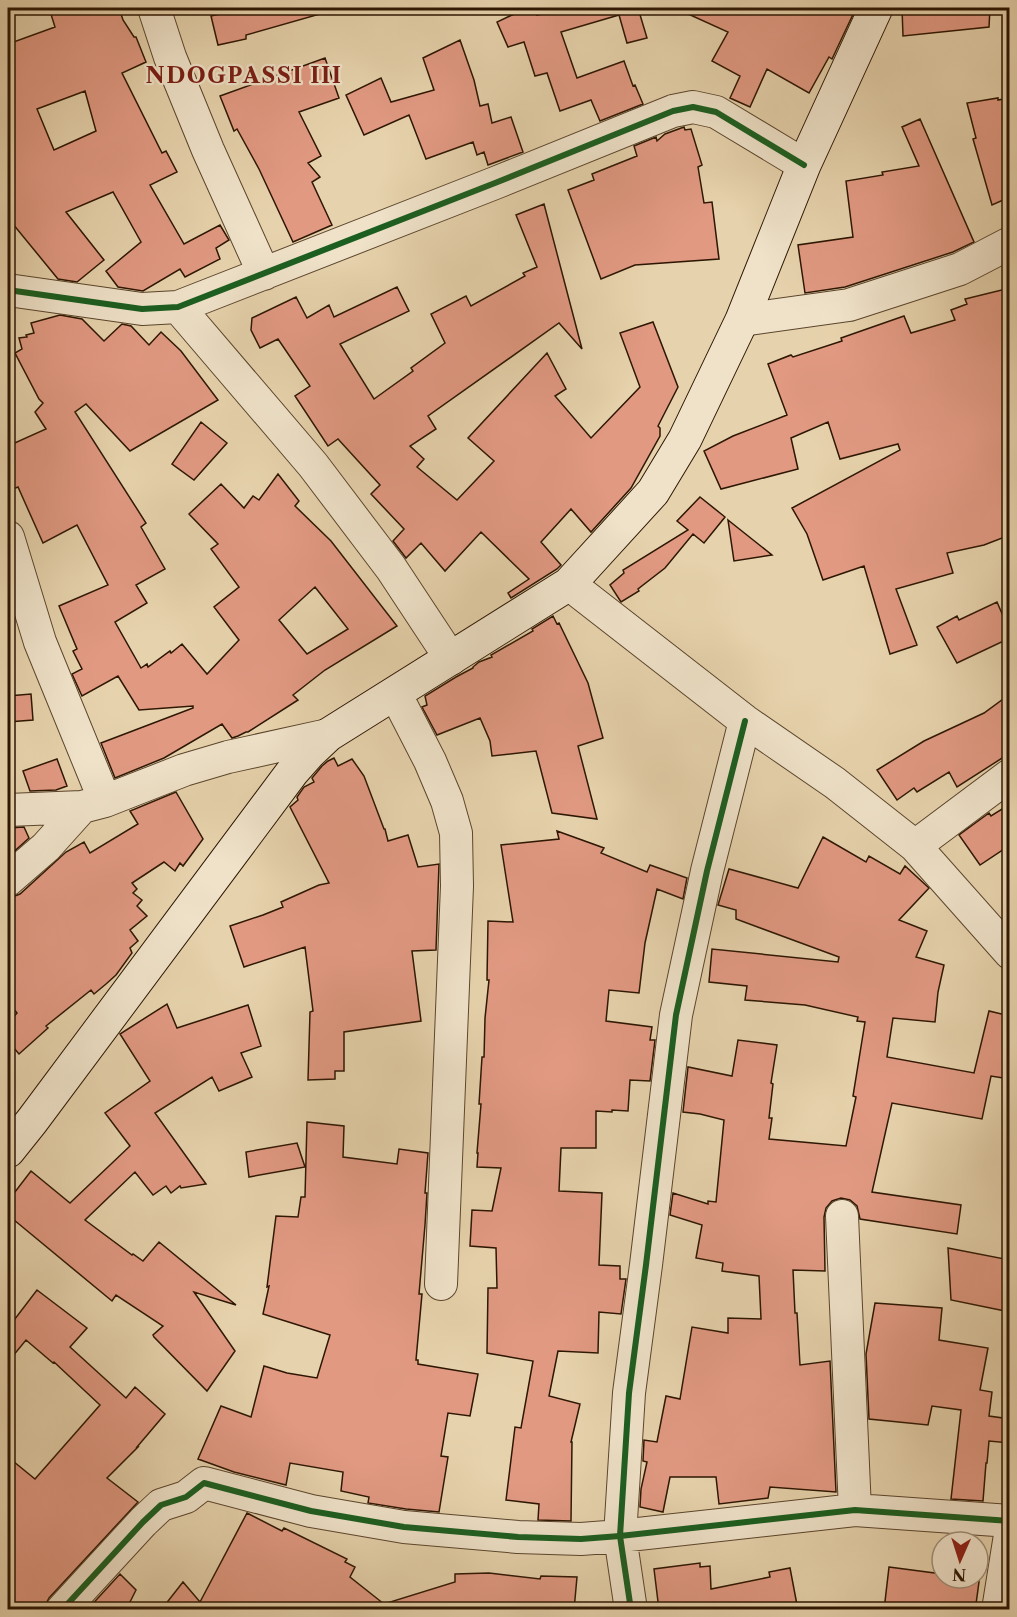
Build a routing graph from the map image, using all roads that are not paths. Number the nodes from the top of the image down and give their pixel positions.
1 (154, 8) edge
2 (876, 8) edge
3 (804, 165) junction
4 (1010, 243) edge
5 (264, 274) junction
6 (8, 290) edge
7 (178, 308) junction
8 (742, 320) junction
9 (8, 537) edge
10 (14, 581) edge
11 (569, 584) junction
12 (451, 659) junction
13 (395, 693) junction
14 (745, 721) junction
15 (328, 735) junction
16 (1010, 775) edge
17 (94, 804) junction
18 (8, 810) edge
19 (915, 846) junction
20 (8, 880) edge
21 (1010, 954) edge
22 (8, 1151) edge
23 (842, 1216) dead end
24 (441, 1284) dead end
25 (855, 1510) junction
26 (1010, 1521) edge
27 (1010, 1535) edge
28 (620, 1536) junction
29 (62, 1610) edge
30 (631, 1610) edge
31 (998, 1610) edge

1 - 5 street
2 - 3 main road
3 - 5 street
3 - 8 main road
4 - 8 street
5 - 7 street
6 - 7 street
7 - 12 street
8 - 11 main road
9 - 10 street
10 - 17 street
11 - 12 main road
11 - 14 street
12 - 13 main road
13 - 15 main road
13 - 24 street
14 - 19 street
14 - 28 street
15 - 17 street
15 - 22 main road
16 - 19 street
17 - 18 street
17 - 20 street
19 - 21 street
23 - 25 street
25 - 26 street
25 - 28 street
27 - 31 street
28 - 29 street
28 - 30 street

